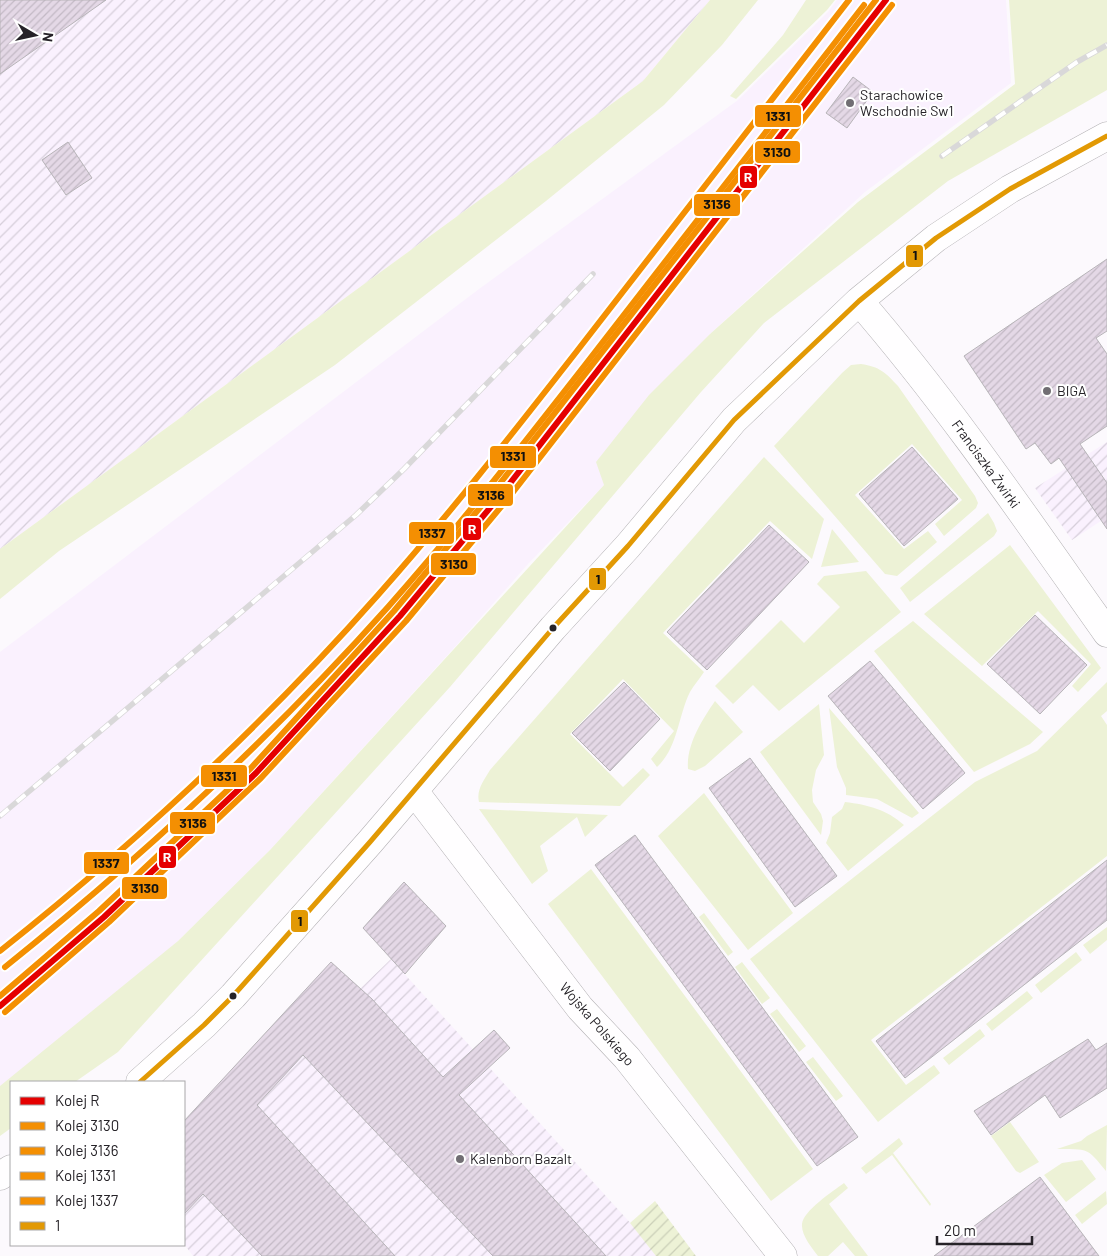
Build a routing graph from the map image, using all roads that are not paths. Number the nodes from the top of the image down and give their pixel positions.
1 (1107, 136) edge
2 (859, 300) junction
3 (1107, 633) edge
4 (414, 791) junction
5 (141, 1081) edge
6 (783, 1256) edge

1 - 2 street
2 - 3 street, Franciszka Żwirki
2 - 4 street
4 - 5 street
4 - 6 street, Wojska Polskiego

